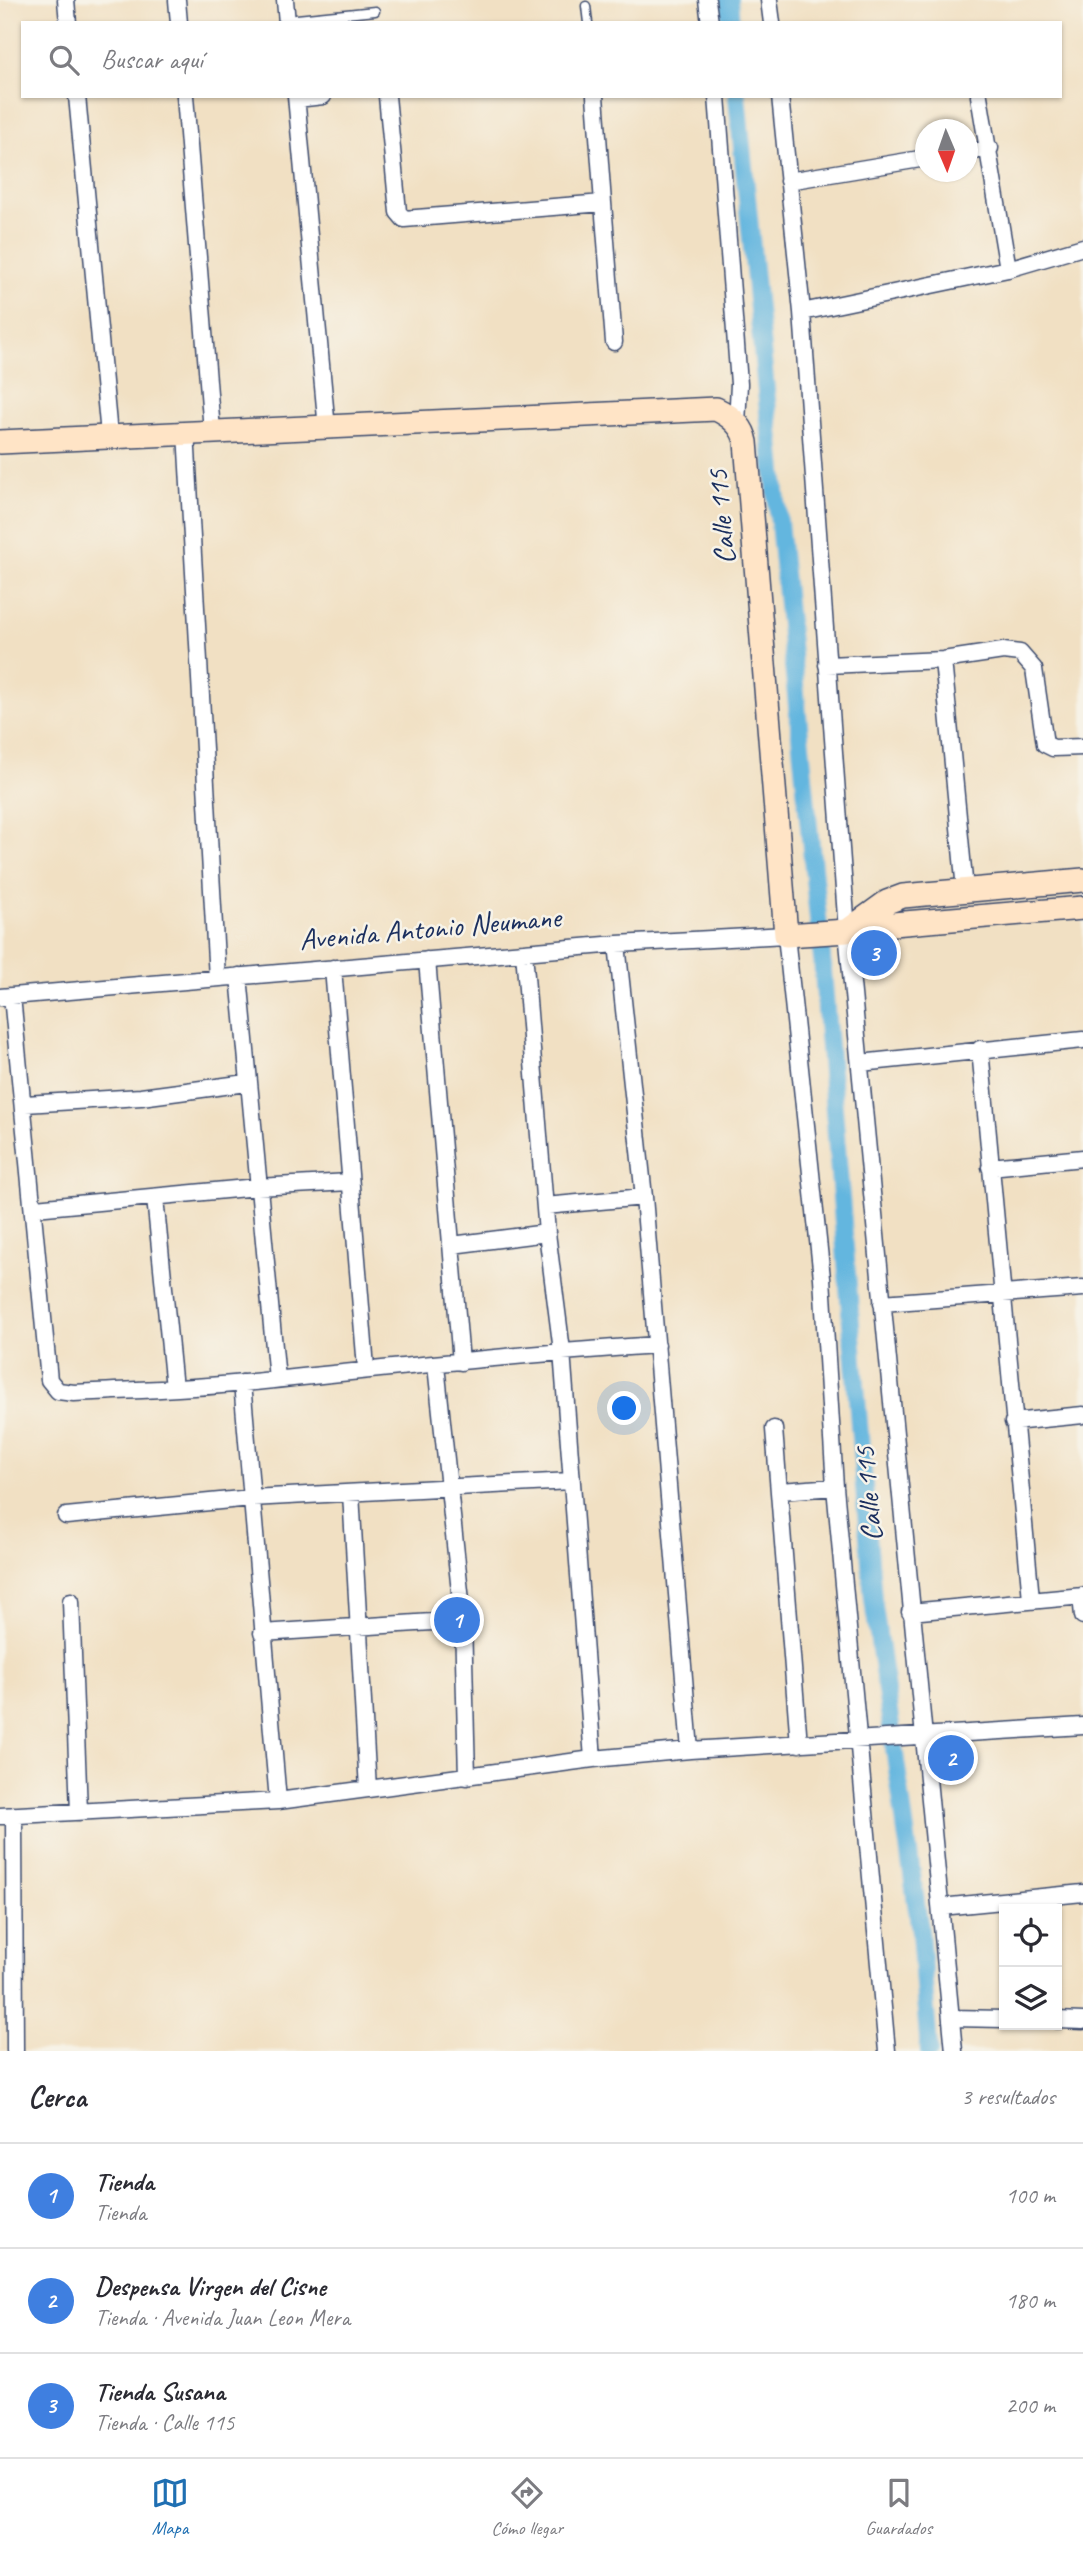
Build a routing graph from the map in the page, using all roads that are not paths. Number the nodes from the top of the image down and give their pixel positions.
1 (66, 0) edge
2 (177, 0) edge
3 (285, 0) edge
4 (707, 0) edge
5 (769, 0) edge
6 (586, 6) dead end
7 (375, 11) dead end
8 (68, 21) edge
9 (179, 21) edge
10 (287, 21) edge
11 (588, 21) edge
12 (710, 21) edge
13 (772, 21) edge
14 (77, 98) edge
15 (185, 98) edge
16 (296, 98) edge
17 (387, 98) edge
18 (595, 98) edge
19 (717, 98) edge
20 (780, 98) edge
21 (979, 98) edge
22 (990, 148) junction
23 (978, 150) edge
24 (915, 160) edge
25 (788, 181) junction
26 (603, 203) junction
27 (1083, 247) edge
28 (1008, 269) junction
29 (802, 312) junction
30 (614, 342) dead end
31 (737, 424) junction
32 (327, 429) junction
33 (212, 431) junction
34 (186, 432) junction
35 (110, 435) junction
36 (0, 442) edge
37 (943, 660) junction
38 (827, 665) junction
39 (1083, 747) edge
40 (1083, 880) edge
41 (965, 890) junction
42 (1083, 908) edge
43 (850, 928) junction
44 (791, 935) junction
45 (617, 944) junction
46 (524, 952) junction
47 (427, 960) junction
48 (333, 968) junction
49 (239, 976) junction
50 (218, 978) junction
51 (6, 996) edge
52 (1083, 1040) edge
53 (981, 1049) junction
54 (860, 1063) junction
55 (247, 1083) junction
56 (25, 1104) junction
57 (1083, 1158) edge
58 (990, 1167) junction
59 (350, 1182) junction
60 (257, 1187) junction
61 (644, 1197) junction
62 (155, 1198) junction
63 (545, 1206) junction
64 (35, 1208) junction
65 (548, 1233) junction
66 (452, 1245) junction
67 (1083, 1288) edge
68 (1002, 1295) junction
69 (882, 1303) junction
70 (657, 1345) junction
71 (562, 1351) junction
72 (461, 1362) junction
73 (436, 1365) junction
74 (366, 1368) junction
75 (277, 1379) junction
76 (242, 1384) junction
77 (174, 1388) junction
78 (1083, 1415) edge
79 (1013, 1422) junction
80 (774, 1429) dead end
81 (571, 1481) junction
82 (835, 1488) junction
83 (451, 1490) junction
84 (780, 1491) junction
85 (351, 1493) junction
86 (251, 1498) junction
87 (66, 1516) dead end
88 (1082, 1596) edge
89 (1031, 1599) junction
90 (71, 1601) dead end
91 (910, 1612) junction
92 (1083, 1616) edge
93 (463, 1620) junction
94 (358, 1628) junction
95 (262, 1633) junction
96 (1083, 1726) edge
97 (921, 1735) junction
98 (863, 1739) junction
99 (799, 1744) junction
100 (690, 1750) junction
101 (593, 1759) junction
102 (467, 1777) junction
103 (368, 1789) junction
104 (278, 1801) junction
105 (79, 1812) junction
106 (7, 1815) edge
107 (1083, 1893) edge
108 (941, 1907) junction
109 (951, 2018) junction
110 (999, 2019) edge
111 (1062, 2020) edge
112 (1083, 2021) edge
113 (15, 2051) edge
114 (887, 2051) edge
115 (954, 2051) edge

1 - 8 street
2 - 9 street
3 - 10 street
4 - 12 street
5 - 13 street
6 - 11 lane
7 - 10 lane
14 - 35 street
15 - 33 street
16 - 32 street
17 - 26 street
18 - 26 street
19 - 31 street, Calle 115
20 - 25 street, Calle 115
21 - 22 street
22 - 23 street
22 - 28 street
24 - 25 street
25 - 29 street, Calle 115
26 - 30 street
27 - 28 street
28 - 29 street
29 - 38 street, Calle 115
31 - 32 street
31 - 44 street, Calle 115
32 - 33 street
33 - 34 street
34 - 35 street
34 - 50 street
35 - 36 street
37 - 38 street
37 - 39 street
37 - 41 street
38 - 43 street, Calle 115
40 - 41 street
41 - 43 street
42 - 43 street, Avenida Antonio Neumane
43 - 44 street, Avenida Antonio Neumane
43 - 54 street, Calle 115
44 - 45 street, Avenida Antonio Neumane
44 - 82 street
45 - 46 street, Avenida Antonio Neumane
45 - 61 street
46 - 47 street, Avenida Antonio Neumane
46 - 63 street
47 - 48 street, Avenida Antonio Neumane
47 - 66 street
48 - 49 street, Avenida Antonio Neumane
48 - 59 street
49 - 50 street, Avenida Antonio Neumane
49 - 55 street
50 - 51 street, Avenida Antonio Neumane
51 - 56 street
52 - 53 street
53 - 54 street
53 - 58 street
54 - 69 street, Calle 115
55 - 56 street
55 - 60 street
56 - 64 street
57 - 58 street
58 - 68 street
59 - 60 street
59 - 74 street
60 - 62 street
60 - 75 street
61 - 63 street
61 - 70 street
62 - 64 street
62 - 77 street
63 - 65 street
64 - 77 street
65 - 66 street
65 - 71 street
66 - 72 street
67 - 68 street
68 - 69 street
68 - 79 street
69 - 91 street, Calle 115
70 - 71 street
70 - 100 street
71 - 72 street
71 - 81 street
72 - 73 street
73 - 74 street
73 - 83 street
74 - 75 street
75 - 76 street
76 - 77 street
76 - 86 street
78 - 79 street
79 - 89 street
80 - 84 street
81 - 83 street
81 - 101 street
82 - 84 street
82 - 98 street
83 - 85 street
83 - 93 street
84 - 99 street
85 - 86 street
85 - 94 street
86 - 87 street
86 - 95 street
88 - 89 street
88 - 92 street
89 - 91 street
90 - 105 street
91 - 97 street, Calle 115
93 - 94 street
93 - 102 street
94 - 95 street
94 - 103 street
95 - 104 street
96 - 97 street
97 - 98 street
97 - 108 street, Calle 115
98 - 99 street
98 - 114 street
99 - 100 street
100 - 101 street
101 - 102 street
102 - 103 street
103 - 104 street
104 - 105 street
105 - 106 street
106 - 113 street
107 - 108 street
108 - 109 street, Calle 115
109 - 110 street
109 - 115 street, Calle 115
111 - 112 street

